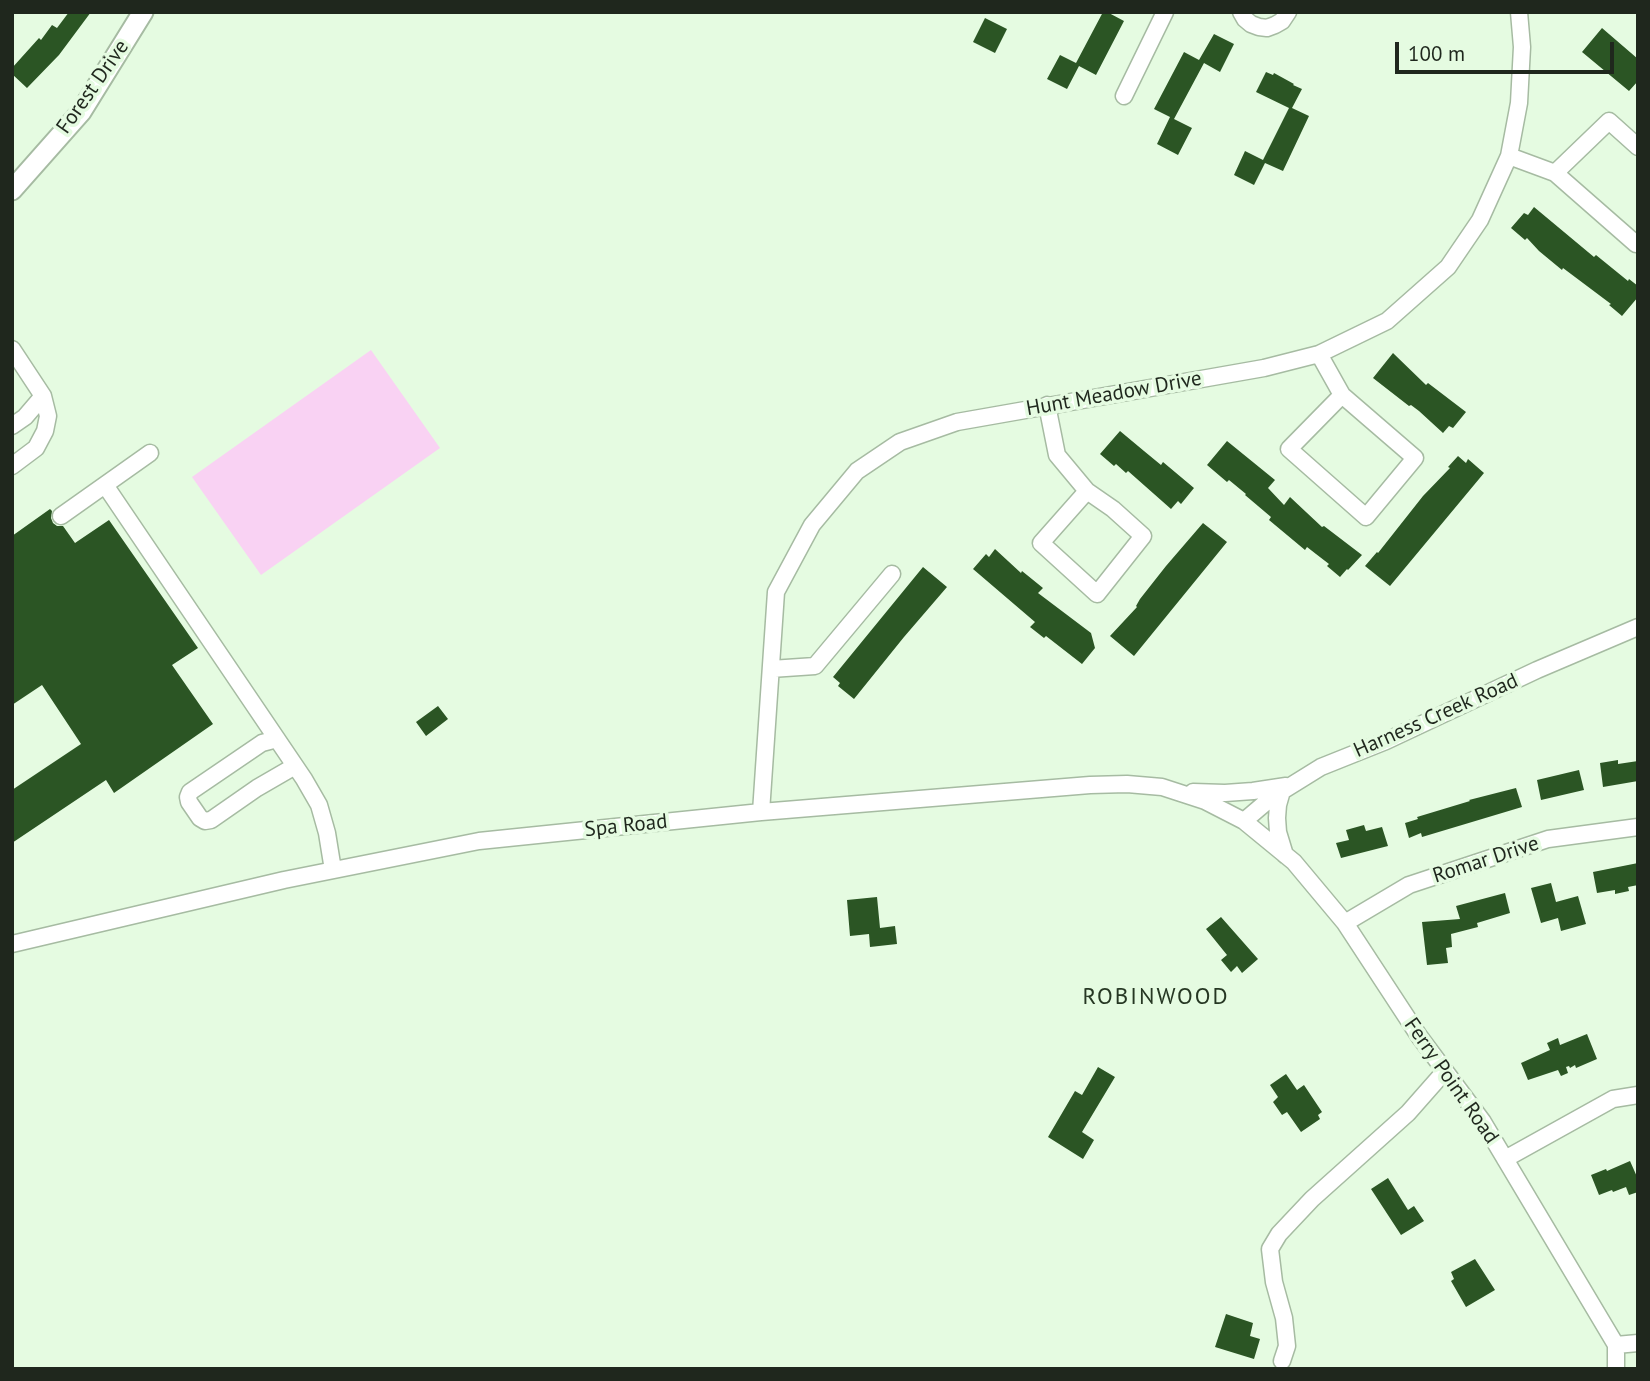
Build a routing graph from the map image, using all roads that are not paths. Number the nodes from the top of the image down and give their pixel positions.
1 (143, 12) edge
2 (1165, 12) edge
3 (1241, 12) edge
4 (1288, 12) edge
5 (1518, 12) edge
6 (1124, 96) dead end
7 (1638, 147) edge
8 (1509, 156) junction
9 (1555, 173) junction
10 (12, 190) edge
11 (1638, 241) edge
12 (12, 349) edge
13 (1319, 354) junction
14 (1342, 395) junction
15 (43, 396) junction
16 (1047, 405) junction
17 (12, 426) edge
18 (150, 453) dead end
19 (12, 466) edge
20 (105, 485) junction
21 (1087, 491) junction
22 (61, 516) dead end
23 (892, 574) dead end
24 (1638, 627) edge
25 (771, 670) junction
26 (277, 738) junction
27 (295, 765) junction
28 (1287, 788) junction
29 (1182, 792) junction
30 (761, 812) junction
31 (1244, 821) junction
32 (1638, 827) edge
33 (1285, 855) junction
34 (333, 870) junction
35 (1345, 923) junction
36 (12, 944) edge
37 (1445, 1071) junction
38 (1638, 1095) edge
39 (1505, 1159) junction
40 (1638, 1343) edge
41 (1616, 1345) junction
42 (1282, 1361) dead end
43 (1616, 1369) edge

1 - 10 main road, Forest Drive
2 - 6 street
3 - 4 street
5 - 8 street, Hunt Meadow Drive
7 - 9 street
8 - 9 street
8 - 13 street, Hunt Meadow Drive
9 - 11 street
12 - 15 street
13 - 14 street
13 - 16 street, Hunt Meadow Drive
14 - 14 street
15 - 17 street
15 - 19 street
16 - 21 street
16 - 25 street, Hunt Meadow Drive
18 - 20 street
20 - 22 street
20 - 26 street
21 - 21 street
23 - 25 street
24 - 28 street, Harness Creek Road
25 - 30 street, Hunt Meadow Drive
26 - 27 street
26 - 27 street
27 - 34 street
28 - 29 street
28 - 31 street, Harness Creek Road
28 - 33 street
29 - 30 street, Spa Road
29 - 31 street, Spa Road
30 - 34 street, Spa Road
31 - 33 street, Ferry Point Road
32 - 35 street, Romar Drive
33 - 35 street, Ferry Point Road
34 - 36 street, Spa Road
35 - 37 street, Ferry Point Road
37 - 39 street, Ferry Point Road
37 - 42 street
38 - 39 street
39 - 41 street, Ferry Point Road
40 - 41 street
41 - 43 street

